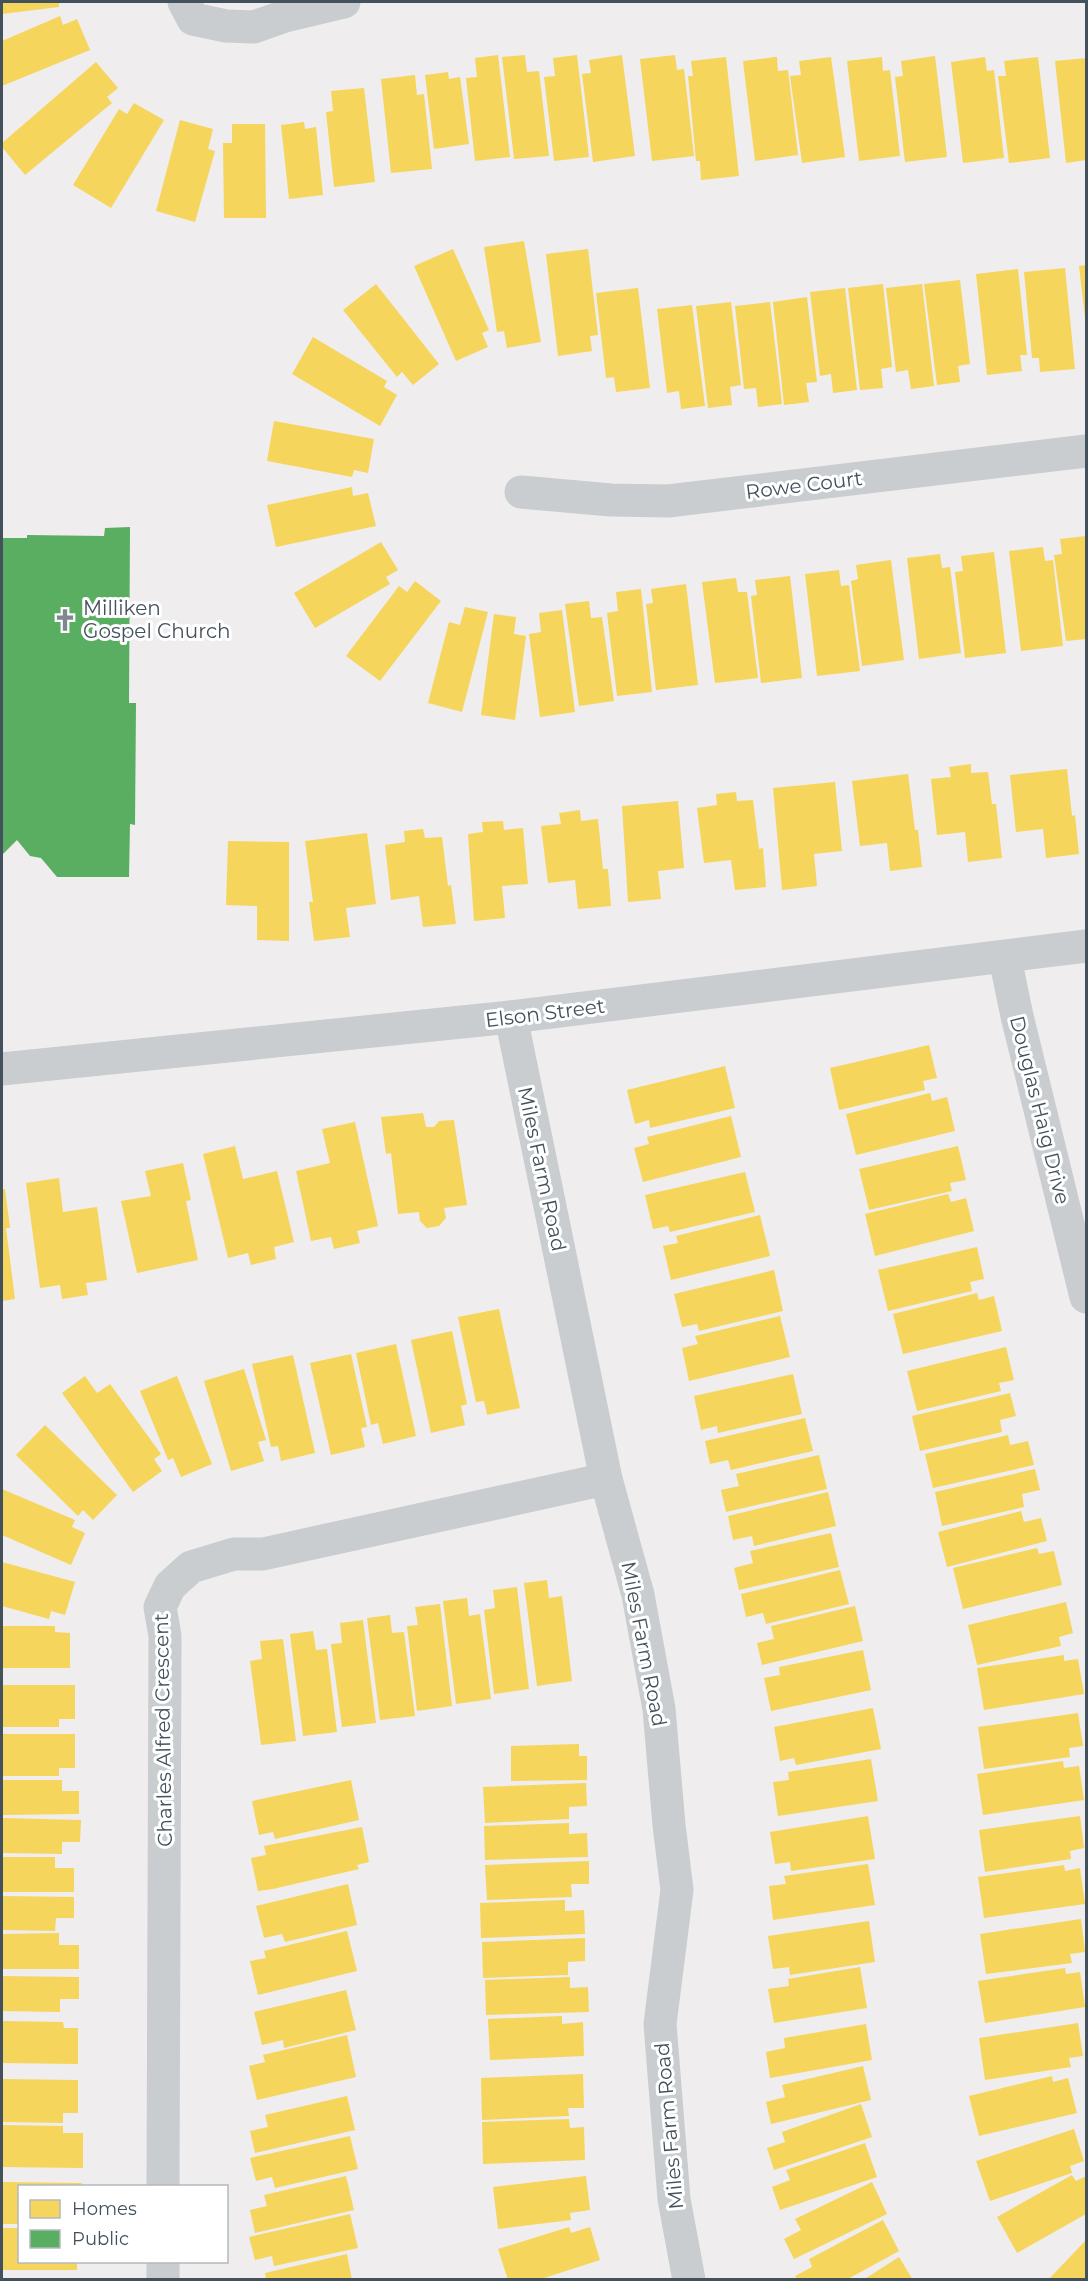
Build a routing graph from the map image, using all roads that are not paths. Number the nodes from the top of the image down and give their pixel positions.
1 (184, 2) edge
2 (344, 2) edge
3 (1086, 451) edge
4 (521, 492) dead end
5 (1086, 946) edge
6 (1005, 958) junction
7 (511, 1017) junction
8 (2, 1069) edge
9 (1086, 1298) edge
10 (606, 1479) junction
11 (163, 2185) edge
12 (163, 2263) edge
13 (163, 2280) edge
14 (689, 2280) edge

1 - 2 street
3 - 4 street, Rowe Court
5 - 6 street, Elson Street
6 - 7 street, Elson Street
6 - 9 street, Douglas Haig Drive
7 - 8 street, Elson Street
7 - 10 street, Miles Farm Road
10 - 11 street, Charles Alfred Crescent
10 - 14 street, Miles Farm Road
12 - 13 street

